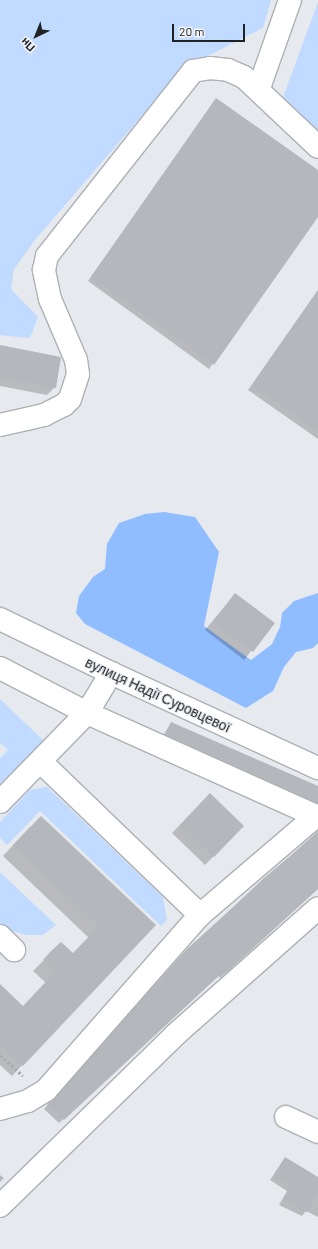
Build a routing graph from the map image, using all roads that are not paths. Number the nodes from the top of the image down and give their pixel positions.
1 (290, 0) edge
2 (258, 88) junction
3 (318, 147) edge
4 (0, 425) edge
5 (0, 619) edge
6 (0, 668) edge
7 (111, 673) junction
8 (87, 713) junction
9 (41, 762) junction
10 (318, 768) edge
11 (0, 802) edge
12 (317, 816) edge
13 (318, 908) edge
14 (200, 915) junction
15 (0, 1109) edge
16 (286, 1117) dead end
17 (318, 1132) edge
18 (0, 1206) edge

1 - 2 street
2 - 3 street
2 - 4 street
5 - 7 street, вулиця Надії Суровцевої
6 - 8 street
7 - 8 street
7 - 10 street, вулиця Надії Суровцевої
8 - 9 street
8 - 12 street
9 - 11 street
9 - 14 street
12 - 14 street
13 - 18 street
14 - 15 street
16 - 17 street

